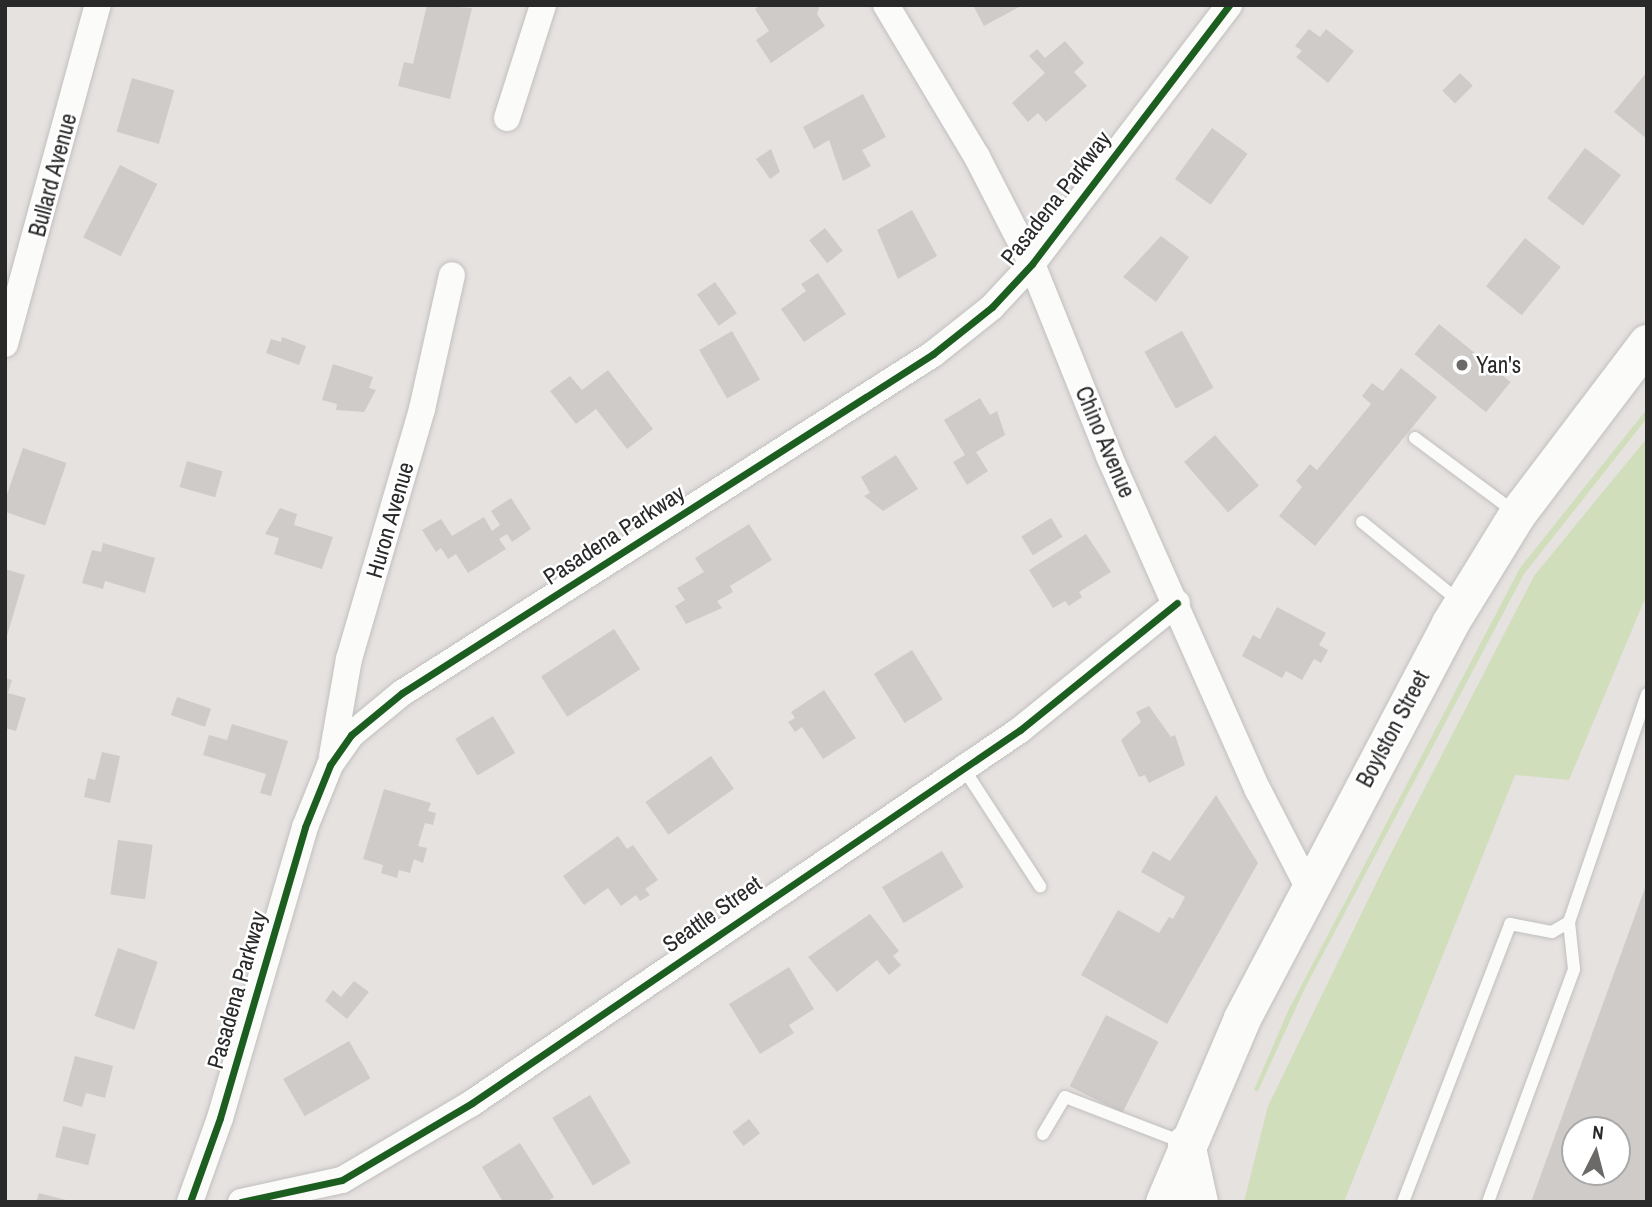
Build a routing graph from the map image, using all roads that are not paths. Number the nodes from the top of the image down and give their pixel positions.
1 (98, 5) edge
2 (543, 5) edge
3 (886, 5) edge
4 (1229, 5) edge
5 (507, 118) dead end
6 (1032, 264) junction
7 (452, 275) dead end
8 (1647, 343) edge
9 (5, 344) edge
10 (1415, 439) dead end
11 (1517, 513) junction
12 (1362, 522) dead end
13 (1178, 603) junction
14 (1462, 603) junction
15 (1647, 694) edge
16 (330, 765) junction
17 (964, 769) junction
18 (1040, 886) dead end
19 (1308, 887) junction
20 (1569, 922) junction
21 (1043, 1134) dead end
22 (1186, 1143) junction
23 (190, 1202) edge
24 (241, 1202) edge
25 (1164, 1202) edge
26 (1199, 1202) edge
27 (1403, 1202) edge
28 (1488, 1202) edge

1 - 9 street, Bullard Avenue
2 - 5 street
3 - 6 street, Chino Avenue
4 - 6 street, Pasadena Parkway
6 - 13 street, Chino Avenue
6 - 16 street, Pasadena Parkway
7 - 16 street, Huron Avenue
8 - 11 main road, Boylston Street
10 - 11 lane
11 - 14 main road, Boylston Street
12 - 14 lane
13 - 17 street, Seattle Street
13 - 19 street, Chino Avenue
14 - 19 main road, Boylston Street
15 - 20 lane
16 - 23 street, Pasadena Parkway
17 - 18 lane
17 - 24 street, Seattle Street
19 - 22 main road, Boylston Street
20 - 27 lane
20 - 28 lane
21 - 22 lane
22 - 25 main road, Boylston Street
22 - 26 main road

